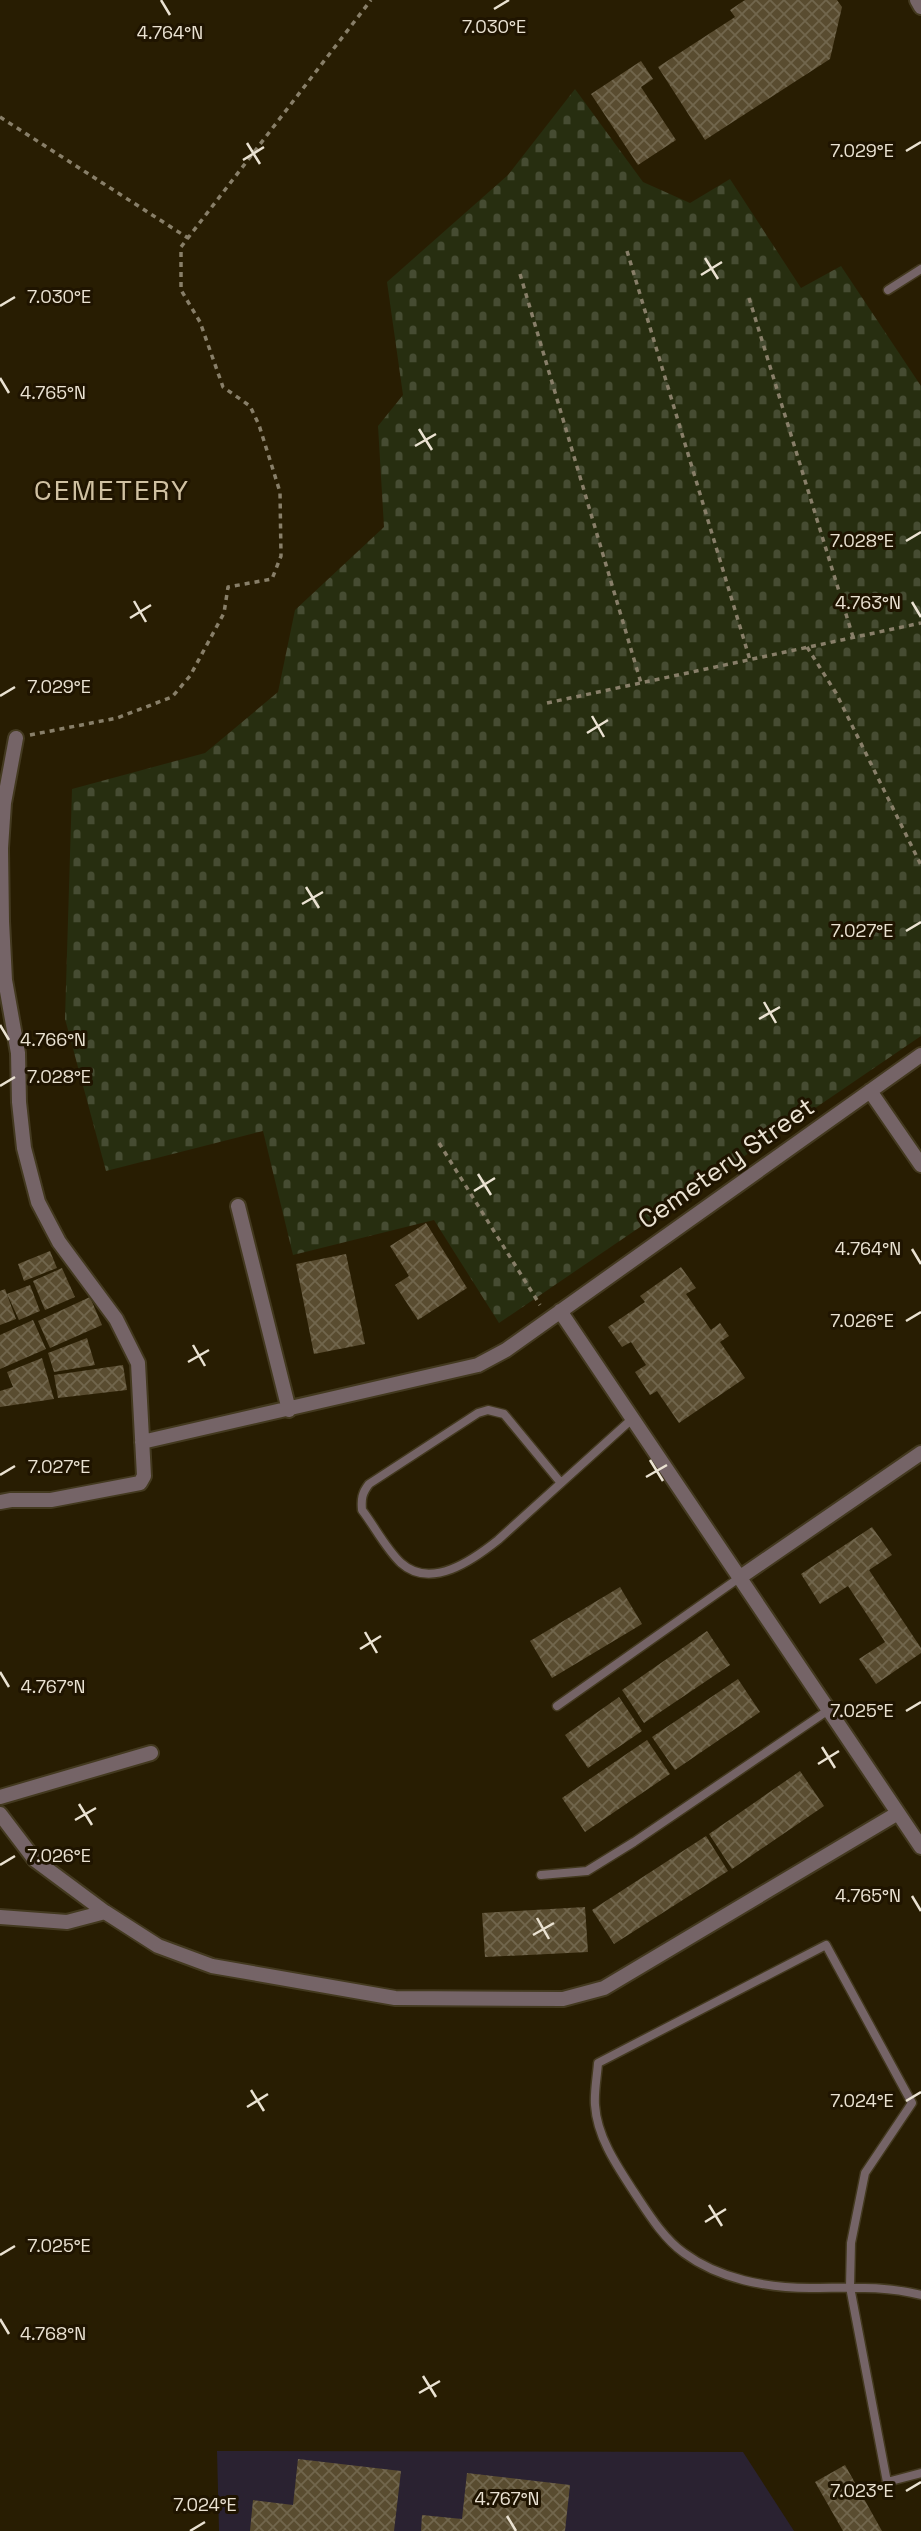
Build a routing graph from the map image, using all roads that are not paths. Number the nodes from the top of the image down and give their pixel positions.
1 (917, 0) edge
2 (921, 7) edge
3 (921, 269) edge
4 (888, 290) dead end
5 (16, 738) road end
6 (921, 1055) edge
7 (870, 1091) junction
8 (921, 1165) edge
9 (238, 1206) dead end
10 (554, 1315) junction
11 (289, 1410) junction
12 (632, 1419) junction
13 (142, 1442) junction
14 (921, 1453) edge
15 (561, 1483) junction
16 (0, 1502) edge
17 (739, 1578) junction
18 (557, 1706) dead end
19 (830, 1709) junction
20 (151, 1753) dead end
21 (0, 1797) edge
22 (898, 1812) junction
23 (0, 1814) edge
24 (921, 1847) edge
25 (541, 1875) dead end
26 (105, 1912) junction
27 (0, 1917) edge
28 (850, 2287) junction
29 (921, 2294) edge
30 (921, 2473) edge

1 - 2 street
3 - 4 lane
5 - 13 street
6 - 7 street, Cemetery Street
7 - 8 street
7 - 10 street, Cemetery Street
9 - 11 street
10 - 11 street, Cemetery Street
10 - 12 street
11 - 13 street, Cemetery Street
12 - 15 lane
12 - 17 street
13 - 16 street
14 - 17 street
15 - 15 lane
17 - 18 lane
17 - 19 street
19 - 22 street
19 - 25 lane
20 - 21 street
22 - 24 street
22 - 26 street
23 - 26 street
26 - 27 street
28 - 28 lane
28 - 29 lane
28 - 30 lane

